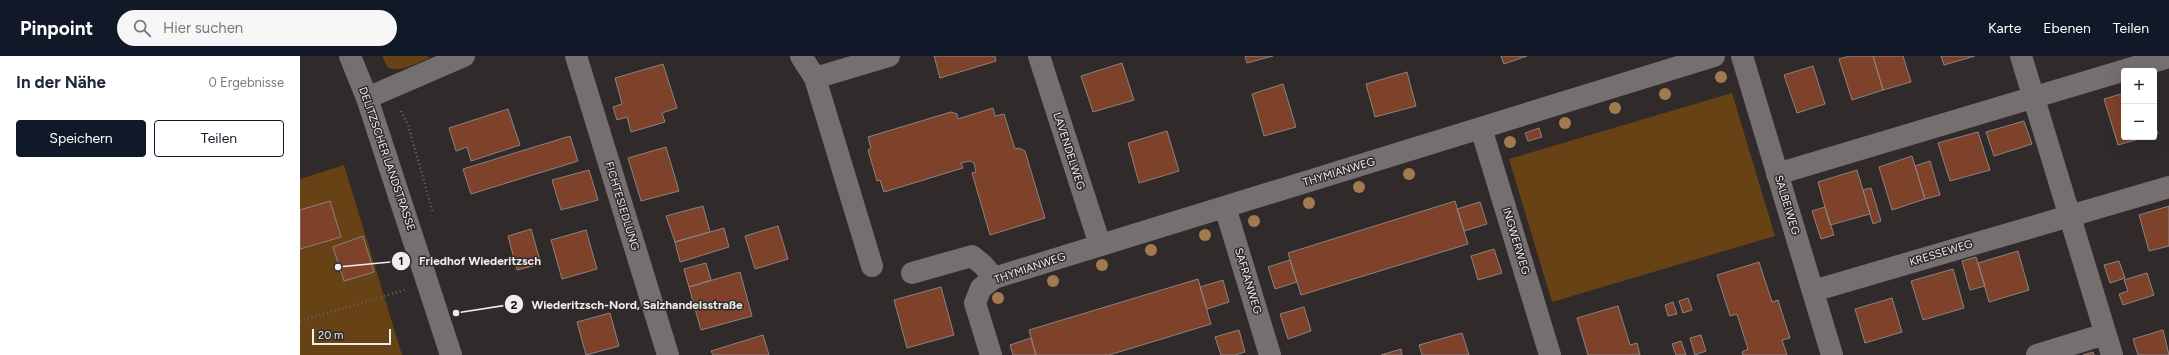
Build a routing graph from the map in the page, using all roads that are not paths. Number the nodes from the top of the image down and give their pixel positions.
1 (350, 56) edge
2 (464, 56) edge
3 (576, 56) edge
4 (801, 56) edge
5 (889, 56) edge
6 (1039, 56) edge
7 (1714, 56) edge
8 (1742, 56) edge
9 (2021, 56) edge
10 (2169, 57) edge
11 (815, 78) junction
12 (367, 98) junction
13 (2033, 98) junction
14 (1482, 128) junction
15 (1777, 174) junction
16 (2169, 187) edge
17 (1225, 207) junction
18 (2069, 215) junction
19 (1100, 245) junction
20 (872, 266) dead end
21 (912, 273) dead end
22 (994, 278) junction
23 (1813, 291) junction
24 (2105, 334) junction
25 (451, 355) edge
26 (668, 355) edge
27 (991, 355) edge
28 (1270, 355) edge
29 (1550, 355) edge
30 (1832, 355) edge
31 (2037, 355) edge
32 (2112, 355) edge

1 - 12 street, DELITZSCHER LANDSTRASSE
2 - 12 street
3 - 26 street, FICHTESIEDLUNG
4 - 11 street
5 - 11 street
6 - 19 street, LAVENDELWEG
7 - 14 street, THYMIANWEG
8 - 15 street, SALBEIWEG
9 - 13 street
10 - 13 street
11 - 20 street
12 - 25 street, DELITZSCHER LANDSTRASSE
13 - 15 street
13 - 18 street
14 - 17 street, THYMIANWEG
14 - 29 street, INGWERWEG
15 - 23 street, SALBEIWEG
16 - 18 street, KRESSEWEG
17 - 19 street, THYMIANWEG
17 - 28 street, SAFRANWEG
18 - 23 street, KRESSEWEG
18 - 24 street
19 - 22 street, THYMIANWEG
21 - 22 street
22 - 27 street, THYMIANWEG
23 - 30 street, SALBEIWEG
24 - 31 street
24 - 32 street

